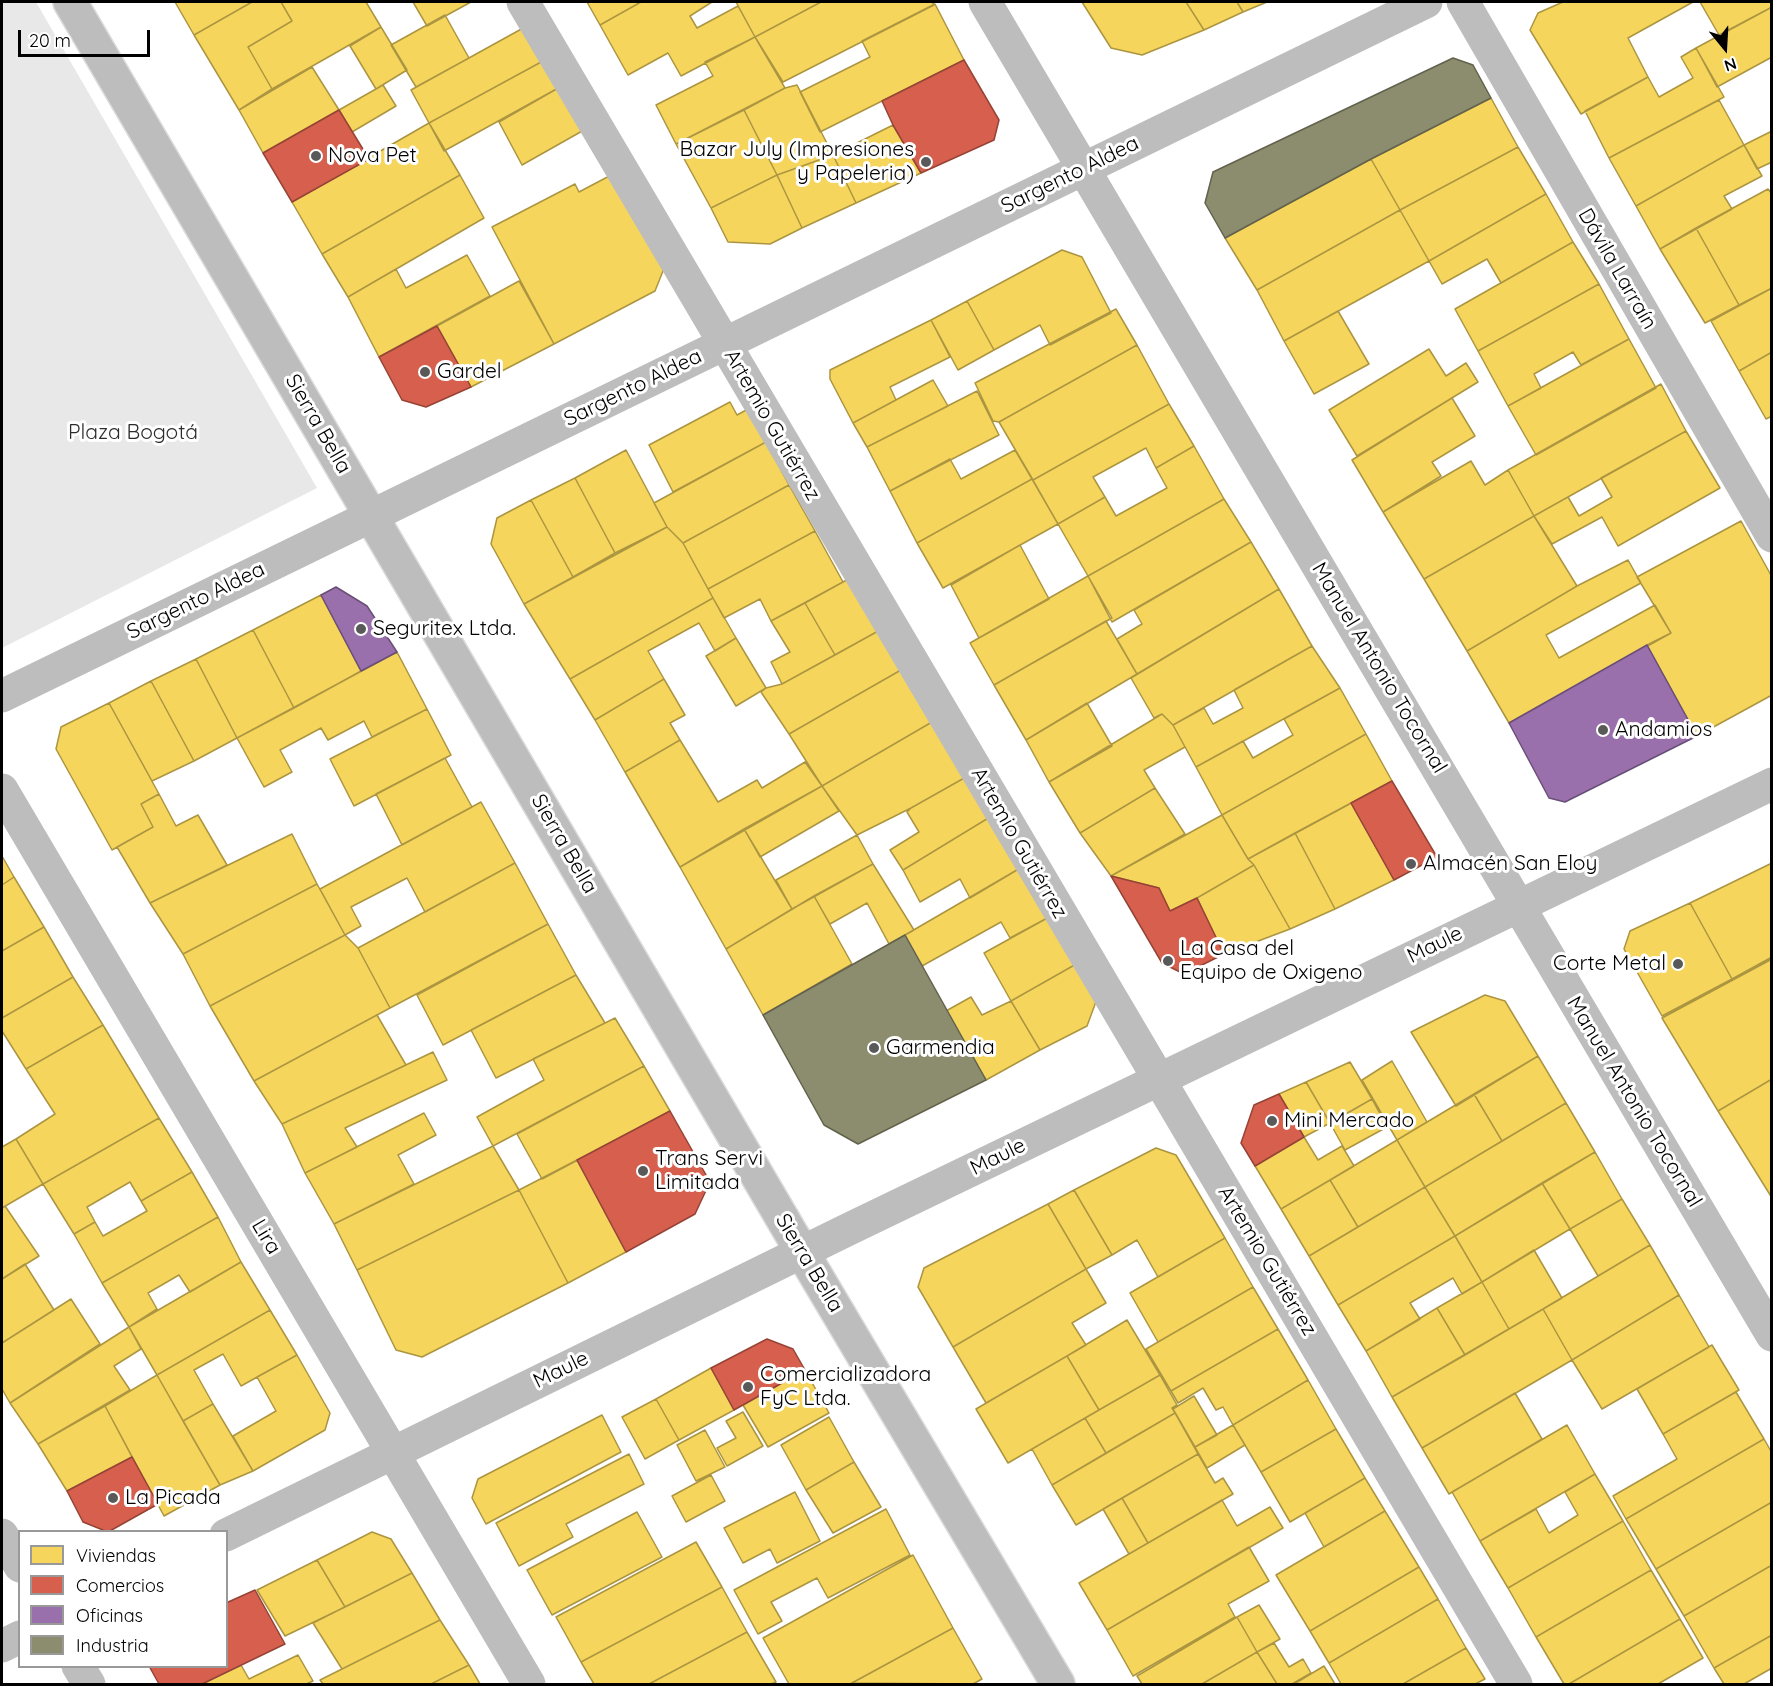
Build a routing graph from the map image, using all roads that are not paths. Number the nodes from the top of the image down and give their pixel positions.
1 (70, 2) edge
2 (523, 2) edge
3 (985, 2) edge
4 (1426, 2) edge
5 (1463, 2) edge
6 (1084, 168) junction
7 (724, 343) junction
8 (372, 515) junction
9 (1772, 536) edge
10 (2, 696) edge
11 (1772, 784) edge
12 (2, 790) edge
13 (1518, 906) junction
14 (1158, 1079) junction
15 (802, 1252) junction
16 (1772, 1335) edge
17 (392, 1453) junction
18 (228, 1534) edge
19 (2, 1535) edge
20 (18, 1563) edge
21 (18, 1638) edge
22 (2, 1646) edge
23 (79, 1668) edge
24 (89, 1684) edge
25 (529, 1684) edge
26 (1058, 1684) edge
27 (1516, 1684) edge

1 - 8 street, Sierra Bella
2 - 7 street, Artemio Gutiérrez
3 - 6 street, Manuel Antonio Tocornal
4 - 6 street, Sargento Aldea
5 - 9 street, Dávila Larraín
6 - 7 street, Sargento Aldea
6 - 13 street, Manuel Antonio Tocornal
7 - 8 street, Sargento Aldea
7 - 14 street, Artemio Gutiérrez
8 - 10 street, Sargento Aldea
8 - 15 street, Sierra Bella
11 - 13 street, Maule
12 - 17 street, Lira
13 - 14 street, Maule
13 - 16 street, Manuel Antonio Tocornal
14 - 15 street, Maule
14 - 27 street, Artemio Gutiérrez
15 - 17 street, Maule
15 - 26 street, Sierra Bella
17 - 18 street, Maule
17 - 25 street, Lira
19 - 20 street
21 - 22 street
23 - 24 street

